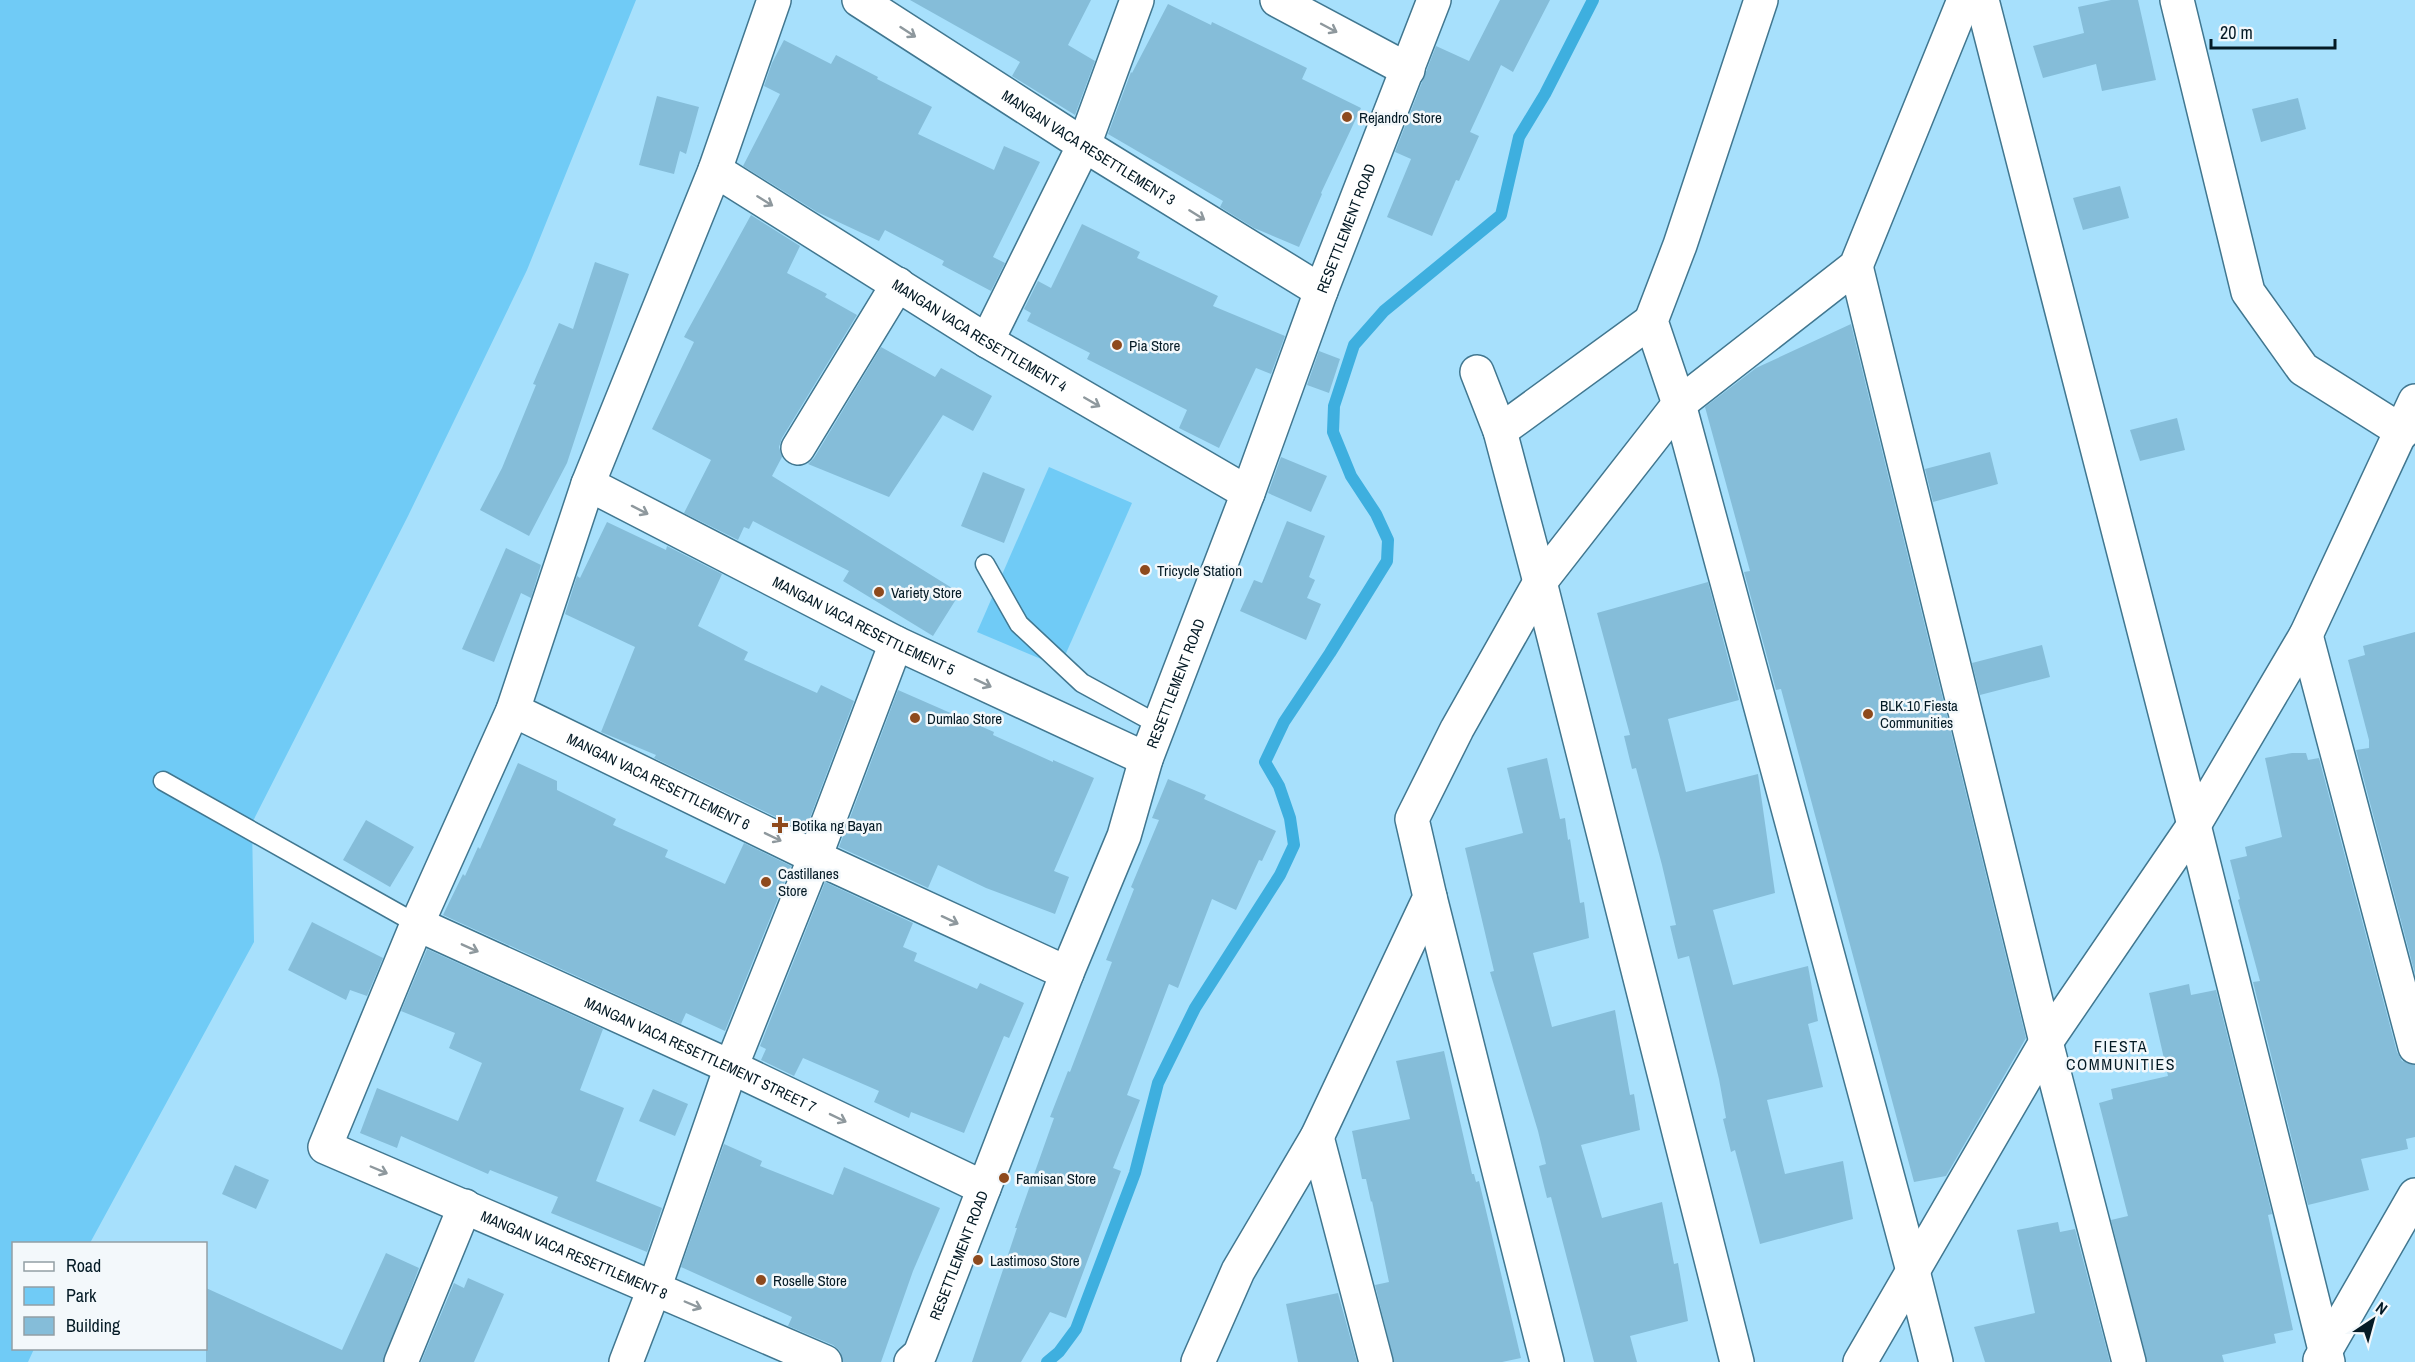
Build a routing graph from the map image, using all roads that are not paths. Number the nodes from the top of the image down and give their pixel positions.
1 (774, 0) edge
2 (859, 0) edge
3 (1137, 0) edge
4 (1277, 0) edge
5 (1434, 0) edge
6 (1761, 0) edge
7 (1964, 0) edge
8 (1982, 0) edge
9 (2177, 0) edge
10 (1408, 70) junction
11 (1084, 145) junction
12 (715, 170) junction
13 (1856, 266) junction
14 (898, 284) junction
15 (1321, 291) junction
16 (1652, 321) junction
17 (987, 341) junction
18 (1477, 372) dead end
19 (2415, 401) edge
20 (1678, 404) junction
21 (1500, 431) junction
22 (2403, 432) junction
23 (798, 448) dead end
24 (588, 484) junction
25 (1248, 493) junction
26 (985, 564) dead end
27 (1540, 582) junction
28 (2306, 634) junction
29 (896, 643) junction
30 (513, 710) junction
31 (1159, 725) junction
32 (1146, 759) junction
33 (163, 782) dead end
34 (2194, 825) junction
35 (815, 857) junction
36 (1430, 897) junction
37 (417, 924) junction
38 (1067, 973) junction
39 (2046, 1042) junction
40 (2415, 1047) edge
41 (732, 1067) junction
42 (1317, 1137) junction
43 (984, 1188) junction
44 (2415, 1195) edge
45 (465, 1206) junction
46 (1913, 1271) junction
47 (654, 1289) junction
48 (2324, 1358) edge
49 (401, 1362) edge
50 (626, 1362) edge
51 (825, 1362) edge
52 (911, 1362) edge
53 (1198, 1362) edge
54 (1376, 1362) edge
55 (1547, 1362) edge
56 (1737, 1362) edge
57 (1860, 1362) edge
58 (1936, 1362) edge
59 (2129, 1362) edge

1 - 12 street
2 -> 11 street, MANGAN VACA RESETTLEMENT 3
3 - 11 street
4 -> 10 street
5 - 10 street, RESETTLEMENT ROAD
6 - 16 street
7 - 13 street
8 - 34 street
9 - 22 street
10 - 15 street, RESETTLEMENT ROAD
11 -> 15 street, MANGAN VACA RESETTLEMENT 3
11 - 17 street
12 -> 14 street, MANGAN VACA RESETTLEMENT 4
12 - 24 street
13 - 20 street
13 - 39 street
14 - 17 street, MANGAN VACA RESETTLEMENT 4
14 - 23 street
15 - 25 street, RESETTLEMENT ROAD
16 - 20 street
16 - 21 street
17 -> 25 street, MANGAN VACA RESETTLEMENT 4
18 - 21 street
19 - 22 street
20 - 27 street
20 - 46 street
21 - 27 street
22 - 28 street
24 -> 29 street, MANGAN VACA RESETTLEMENT 5
24 - 30 street
25 - 31 street, RESETTLEMENT ROAD
26 - 31 lane
27 - 36 street
27 - 56 street
28 - 34 street
28 - 40 street
29 -> 32 street, MANGAN VACA RESETTLEMENT 5
29 - 35 street
30 -> 35 street, MANGAN VACA RESETTLEMENT 6
30 - 37 street
31 - 32 street, RESETTLEMENT ROAD
32 - 38 street, RESETTLEMENT ROAD
33 - 37 lane
34 - 39 street
34 - 48 street
35 -> 38 street, MANGAN VACA RESETTLEMENT 6
35 - 41 street
36 - 42 street
36 - 55 street
37 -> 41 street, MANGAN VACA RESETTLEMENT STREET 7
37 -> 45 street, MANGAN VACA RESETTLEMENT 8
38 - 43 street, RESETTLEMENT ROAD
39 - 46 street
39 - 59 street
41 -> 43 street, MANGAN VACA RESETTLEMENT STREET 7
41 - 47 street
42 - 53 street
42 - 54 street
43 - 52 street, RESETTLEMENT ROAD
44 - 48 street
45 - 47 street, MANGAN VACA RESETTLEMENT 8
45 - 49 street
46 - 57 street
46 - 58 street
47 - 50 street
47 -> 51 street, MANGAN VACA RESETTLEMENT 8

